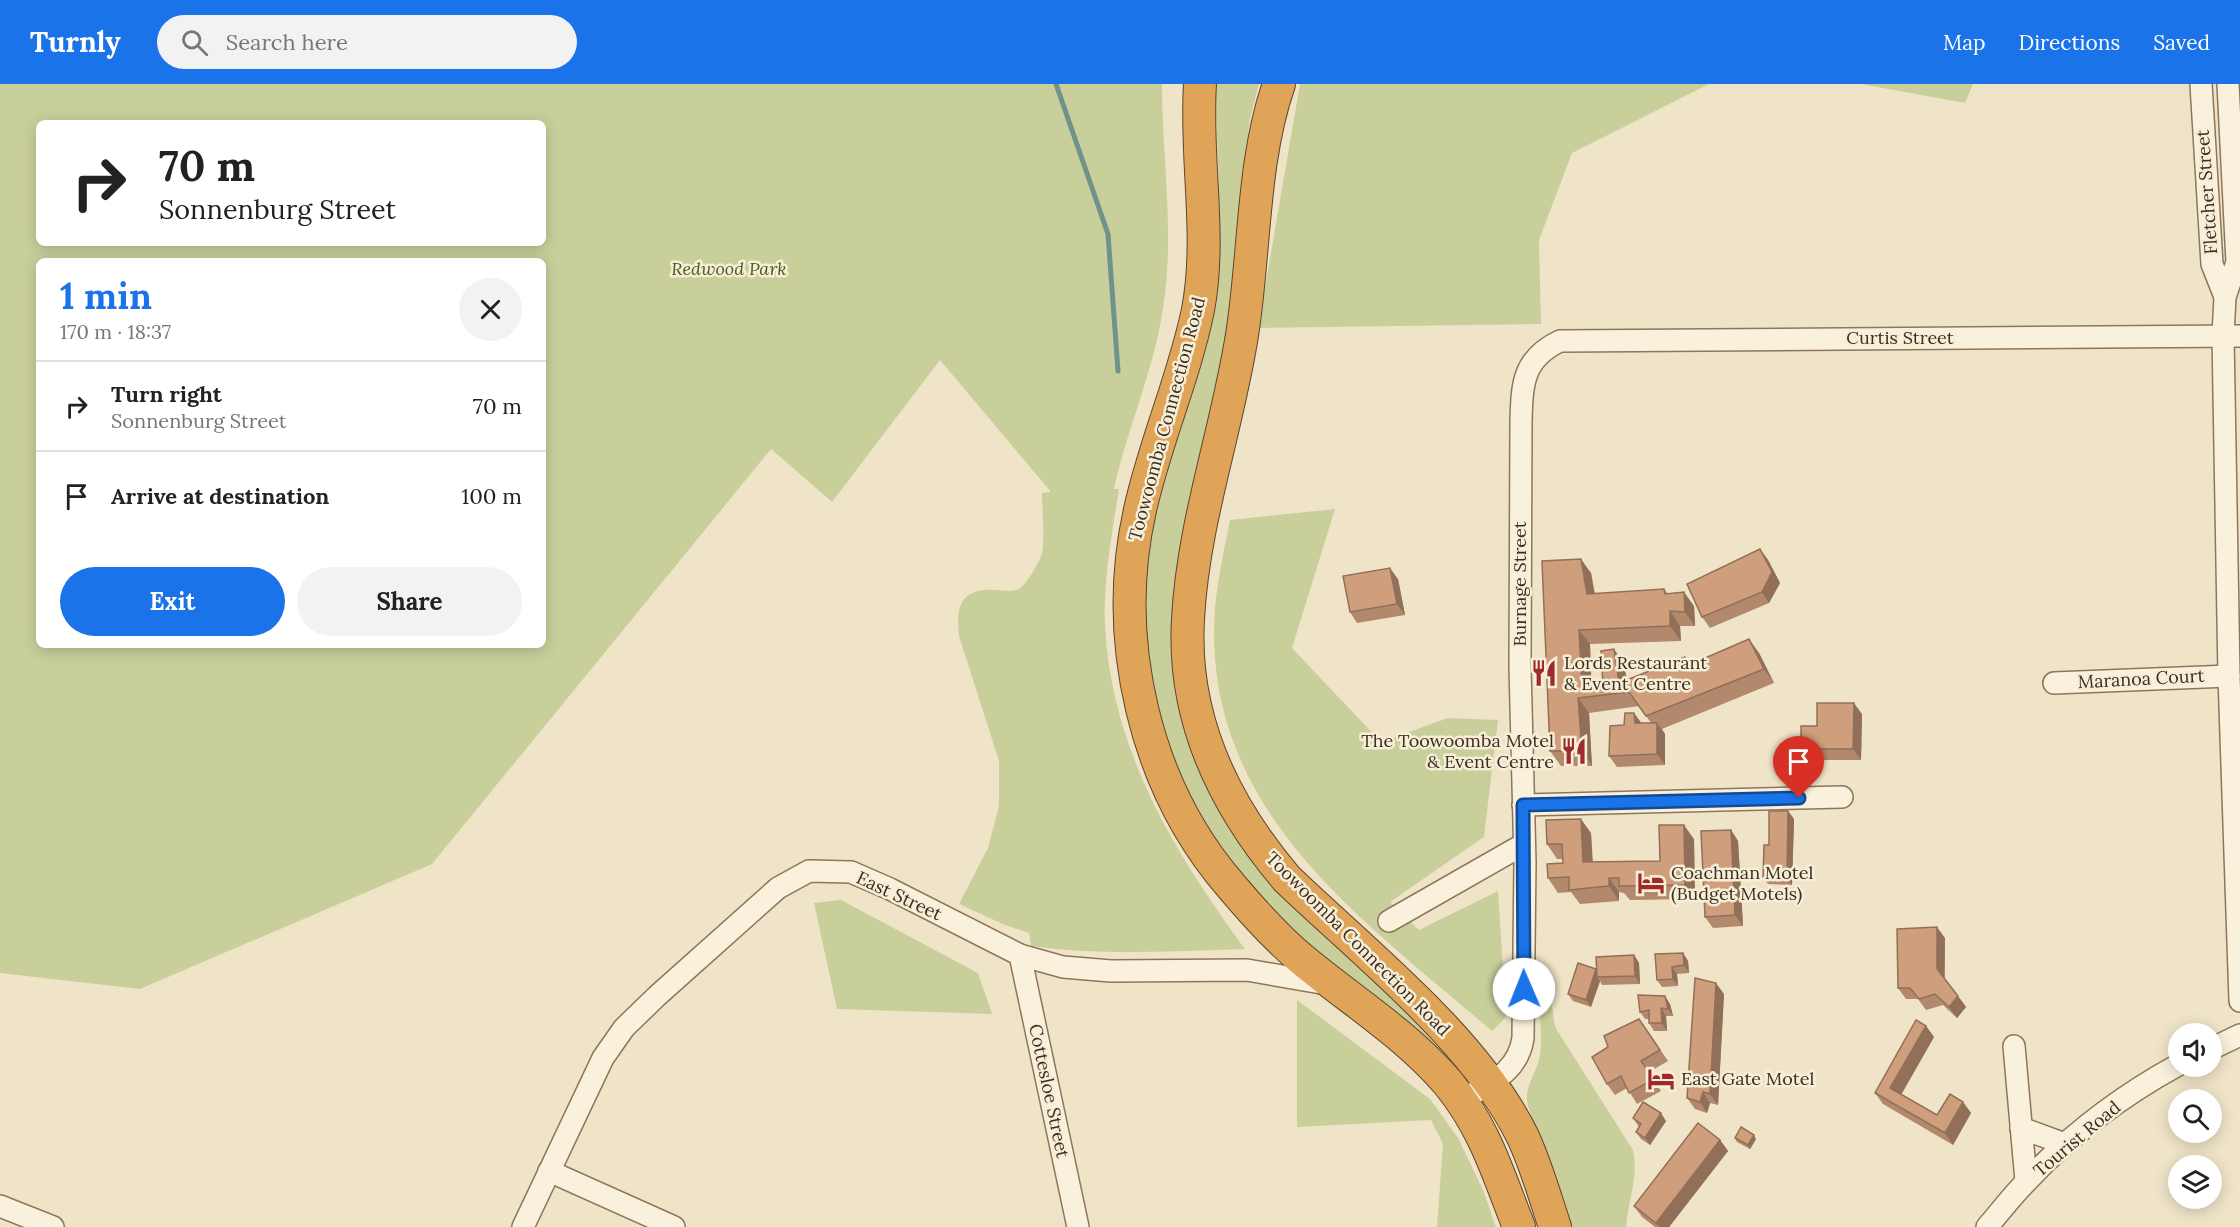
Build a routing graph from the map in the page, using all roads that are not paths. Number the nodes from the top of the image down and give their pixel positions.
1 (1200, 84) edge
2 (1279, 84) edge
3 (2201, 84) edge
4 (2228, 84) edge
5 (2225, 297) junction
6 (2231, 336) edge
7 (1560, 341) joint
8 (2229, 676) junction
9 (2054, 683) dead end
10 (1842, 797) dead end
11 (1523, 805) junction
12 (1524, 844) junction
13 (1389, 921) dead end
14 (1020, 956) junction
15 (1336, 986) junction
16 (2240, 1001) edge
17 (2240, 1035) edge
18 (2222, 1044) edge
19 (2014, 1046) dead end
20 (2168, 1072) edge
21 (1489, 1083) junction
22 (1461, 1101) junction
23 (2021, 1128) junction
24 (2065, 1144) junction
25 (549, 1171) junction
26 (2026, 1181) junction
27 (0, 1206) edge
28 (53, 1227) edge
29 (523, 1227) edge
30 (674, 1227) edge
31 (1078, 1227) edge
32 (1519, 1227) edge
33 (1555, 1227) edge
34 (1987, 1227) edge

1 - 15 highway, Toowoomba Connection Road
2 - 21 highway, Toowoomba Connection Road
3 - 5 street, Fletcher Street
4 - 5 street, Fletcher Street
5 - 6 street, Fletcher Street
6 - 7 street, Curtis Street
6 - 8 street, Fletcher Street
7 - 11 street, Burnage Street
8 - 9 street, Maranoa Court
8 - 16 street, Fletcher Street
10 - 11 street
11 - 12 street, Burnage Street
12 - 13 street
12 - 21 street, Burnage Street
14 - 15 street, East Street
14 - 25 street, East Street
14 - 31 street, Cottesloe Street
15 - 22 highway, Toowoomba Connection Road
17 - 18 street
19 - 23 street
20 - 24 street, Tourist Road
21 - 22 street, Burnage Street
21 - 33 highway, Toowoomba Connection Road
22 - 32 highway, Toowoomba Connection Road
23 - 24 street
23 - 26 street
24 - 26 street, Tourist Road
25 - 29 street, East Street
25 - 30 street
26 - 34 street, Tourist Road
27 - 28 street

